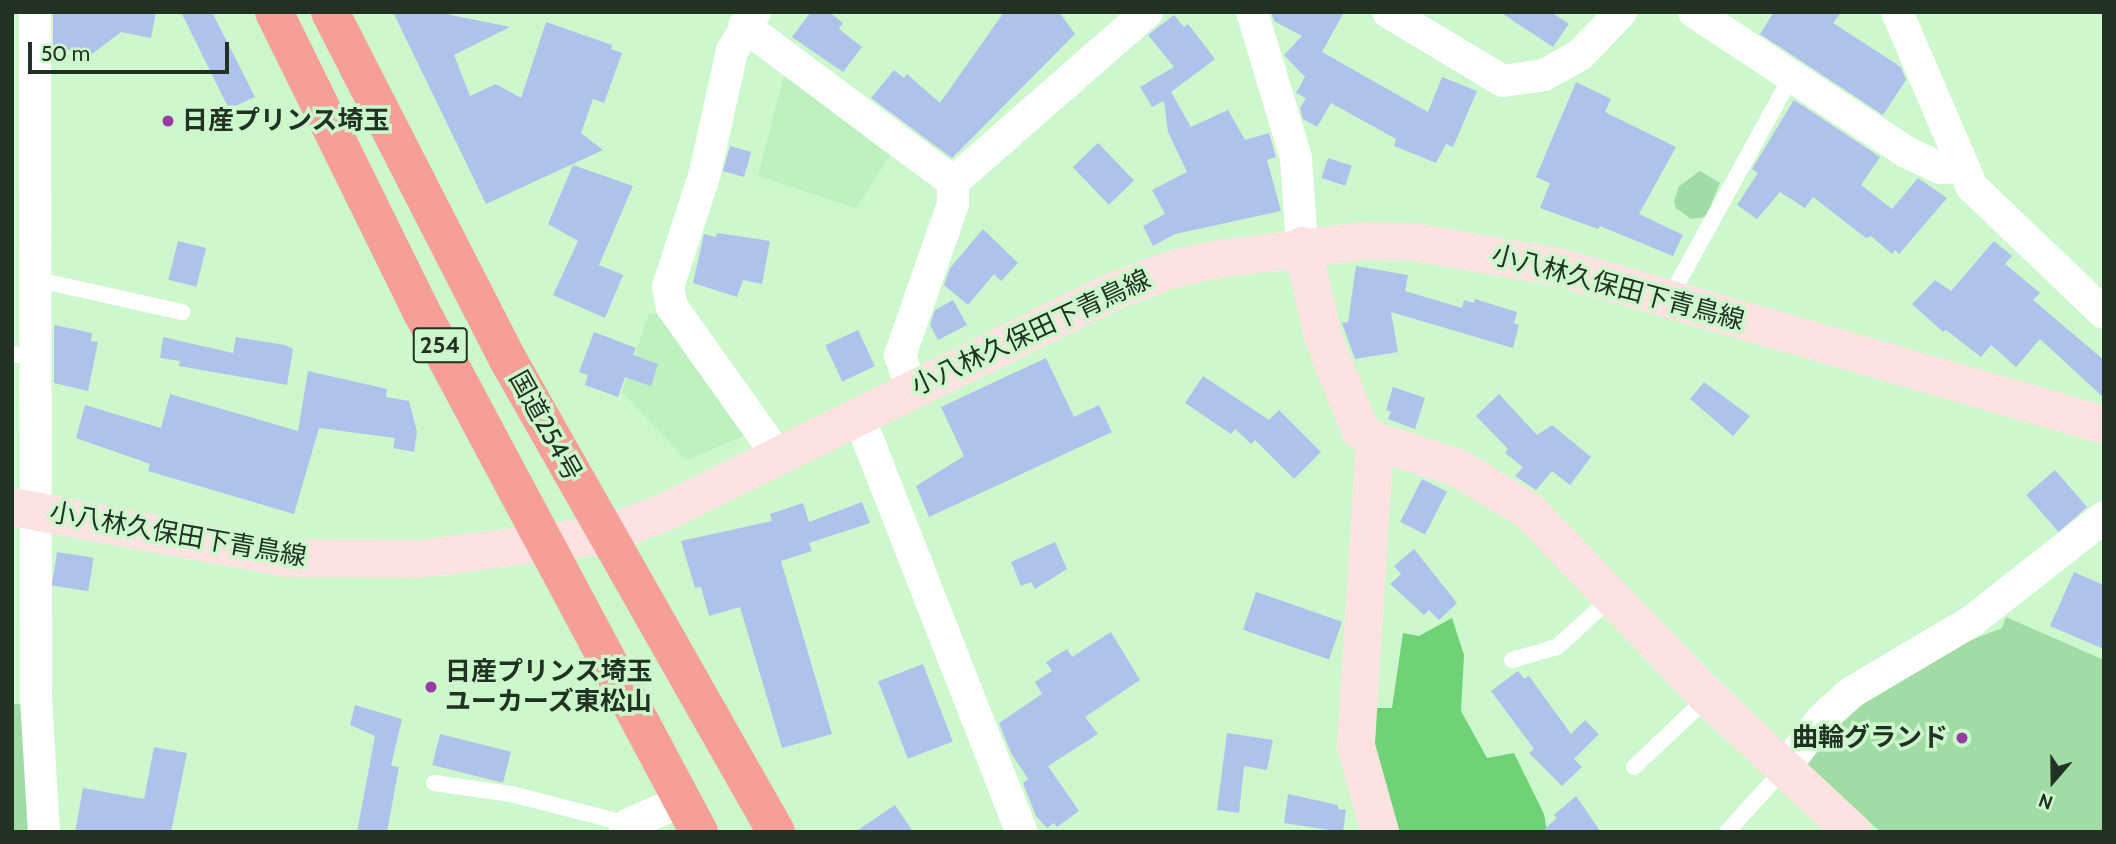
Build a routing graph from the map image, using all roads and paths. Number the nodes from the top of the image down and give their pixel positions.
1 (35, 12) edge
2 (274, 12) edge
3 (330, 12) edge
4 (1147, 12) edge
5 (1252, 12) edge
6 (1388, 12) edge
7 (1621, 12) edge
8 (1694, 12) edge
9 (1897, 12) edge
10 (750, 19) edge
11 (23, 61) edge
12 (1792, 75) junction
13 (1960, 167) junction
14 (953, 182) junction
15 (1301, 246) junction
16 (34, 279) junction
17 (1669, 299) junction
18 (181, 312) dead end
19 (2104, 313) edge
20 (24, 355) edge
21 (911, 388) junction
22 (859, 417) junction
23 (2104, 425) edge
24 (1375, 441) junction
25 (777, 455) junction
26 (24, 509) edge
27 (2104, 517) edge
28 (606, 535) junction
29 (547, 545) junction
30 (1612, 597) junction
31 (1512, 660) dead end
32 (1708, 697) junction
33 (24, 698) edge
34 (1634, 767) dead end
35 (1784, 769) junction
36 (434, 783) dead end
37 (690, 816) edge
38 (627, 828) edge
39 (1848, 830) edge
40 (44, 832) edge
41 (776, 832) edge
42 (1022, 832) edge
43 (1380, 832) edge
44 (1727, 832) edge

1 - 11 street
2 - 29 highway, 国道254号 / 254
3 - 28 highway, 国道254号 / 254
4 - 14 street
5 - 15 street
6 - 7 street
8 - 12 street
9 - 13 street
10 - 14 street
10 - 25 street
11 - 16 street
12 - 13 street
12 - 17 lane
13 - 19 street
14 - 21 street
15 - 17 main road, 小八林久保田下青鳥線
15 - 21 main road, 小八林久保田下青鳥線
15 - 24 main road
16 - 18 lane
16 - 20 street
17 - 23 main road, 小八林久保田下青鳥線
20 - 26 street
21 - 22 main road, 小八林久保田下青鳥線
22 - 25 main road, 小八林久保田下青鳥線
22 - 42 street
24 - 30 main road
24 - 43 main road
25 - 28 main road, 小八林久保田下青鳥線
26 - 29 main road, 小八林久保田下青鳥線
26 - 33 street
27 - 35 street
28 - 29 main road, 小八林久保田下青鳥線
28 - 41 highway, 国道254号 / 254
29 - 37 highway, 国道254号 / 254
30 - 31 lane
30 - 32 main road
32 - 34 lane
32 - 35 main road
33 - 40 street
35 - 39 main road
35 - 44 lane
36 - 38 lane
37 - 38 street

